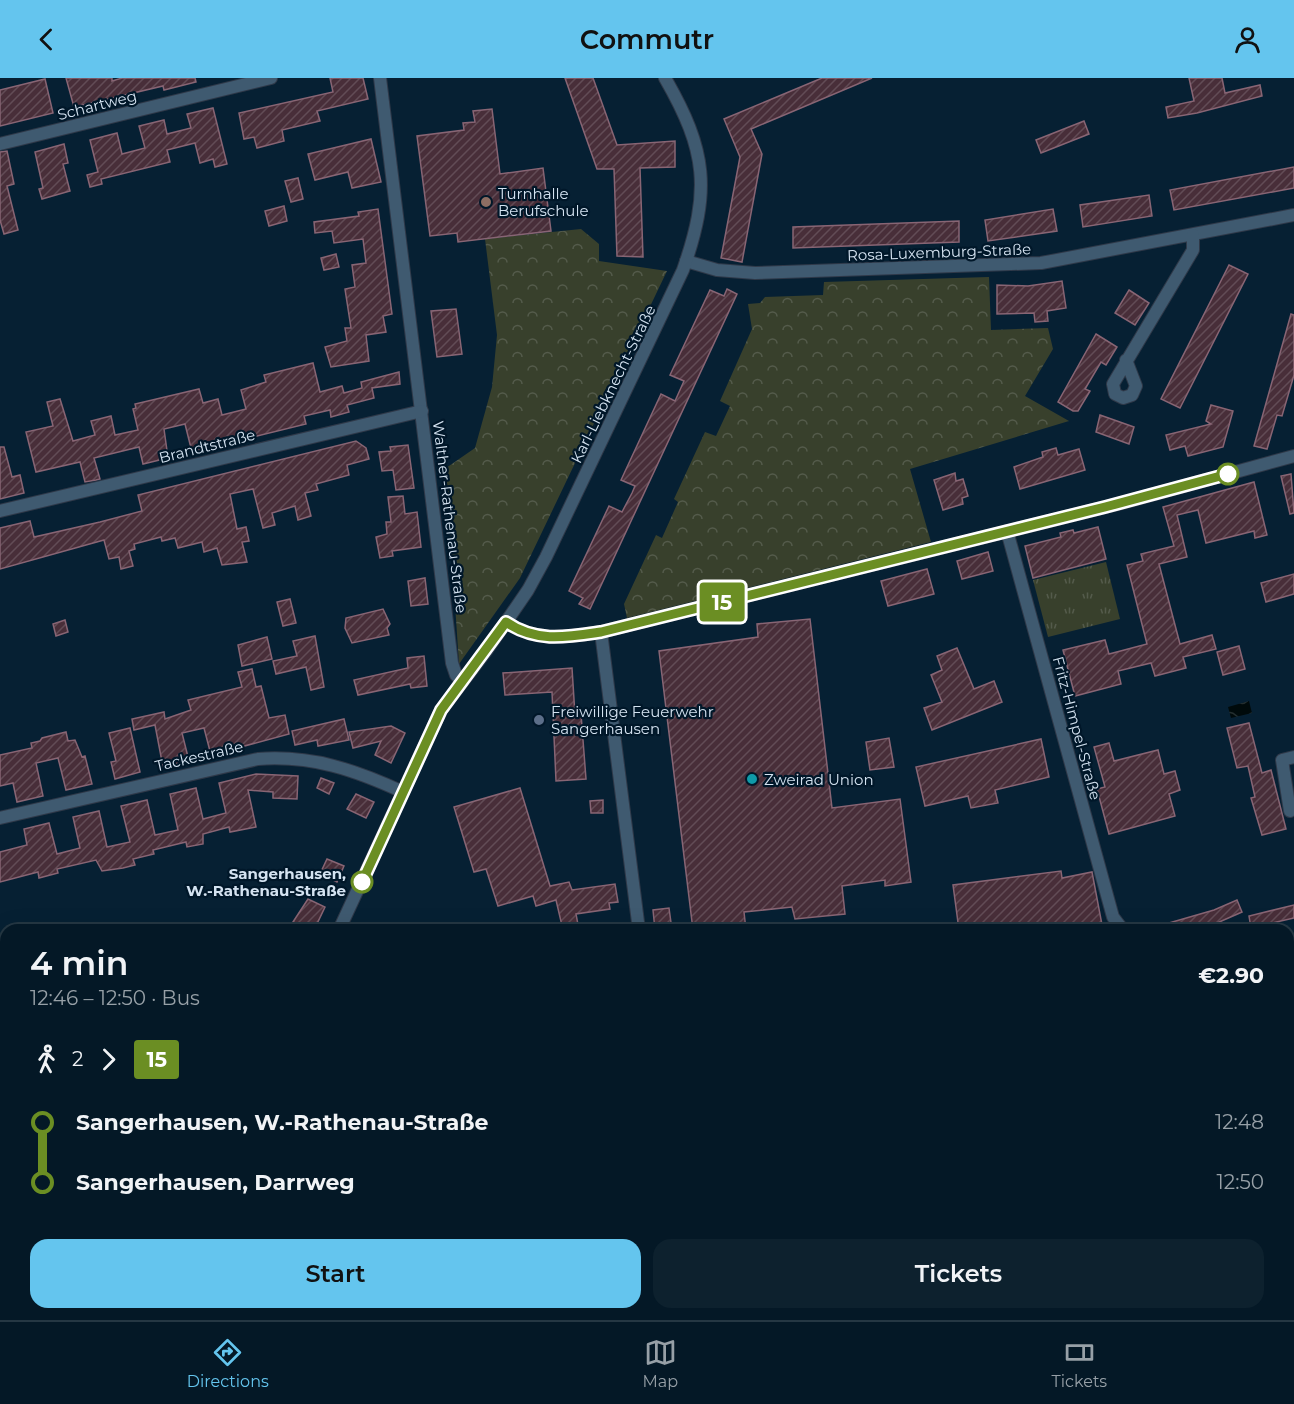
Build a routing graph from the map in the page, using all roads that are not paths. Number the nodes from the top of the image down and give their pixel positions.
1 (271, 78) edge
2 (380, 78) edge
3 (667, 79) edge
4 (0, 144) edge
5 (1294, 215) edge
6 (1193, 235) junction
7 (686, 261) junction
8 (1126, 360) dead end
9 (422, 411) junction
10 (1294, 456) edge
11 (0, 511) edge
12 (1007, 531) junction
13 (506, 622) junction
14 (601, 632) junction
15 (462, 681) junction
16 (1294, 757) edge
17 (403, 792) junction
18 (1290, 811) dead end
19 (0, 818) edge
20 (342, 924) edge
21 (638, 924) edge
22 (1118, 924) edge

1 - 4 street, Schartweg
2 - 9 street, Walther-Rathenau-Straße
3 - 7 street, Karl-Liebknecht-Straße
5 - 6 street, Rosa-Luxemburg-Straße
6 - 7 street, Rosa-Luxemburg-Straße
6 - 8 street
7 - 13 street, Karl-Liebknecht-Straße
9 - 11 street, Brandtstraße
9 - 15 street, Walther-Rathenau-Straße
10 - 12 street
12 - 14 street
12 - 22 street, Fritz-Himpel-Straße
13 - 14 street
13 - 15 street, Karl-Liebknecht-Straße
14 - 21 street
15 - 17 street
16 - 18 street
17 - 19 street, Tackestraße
17 - 20 street

